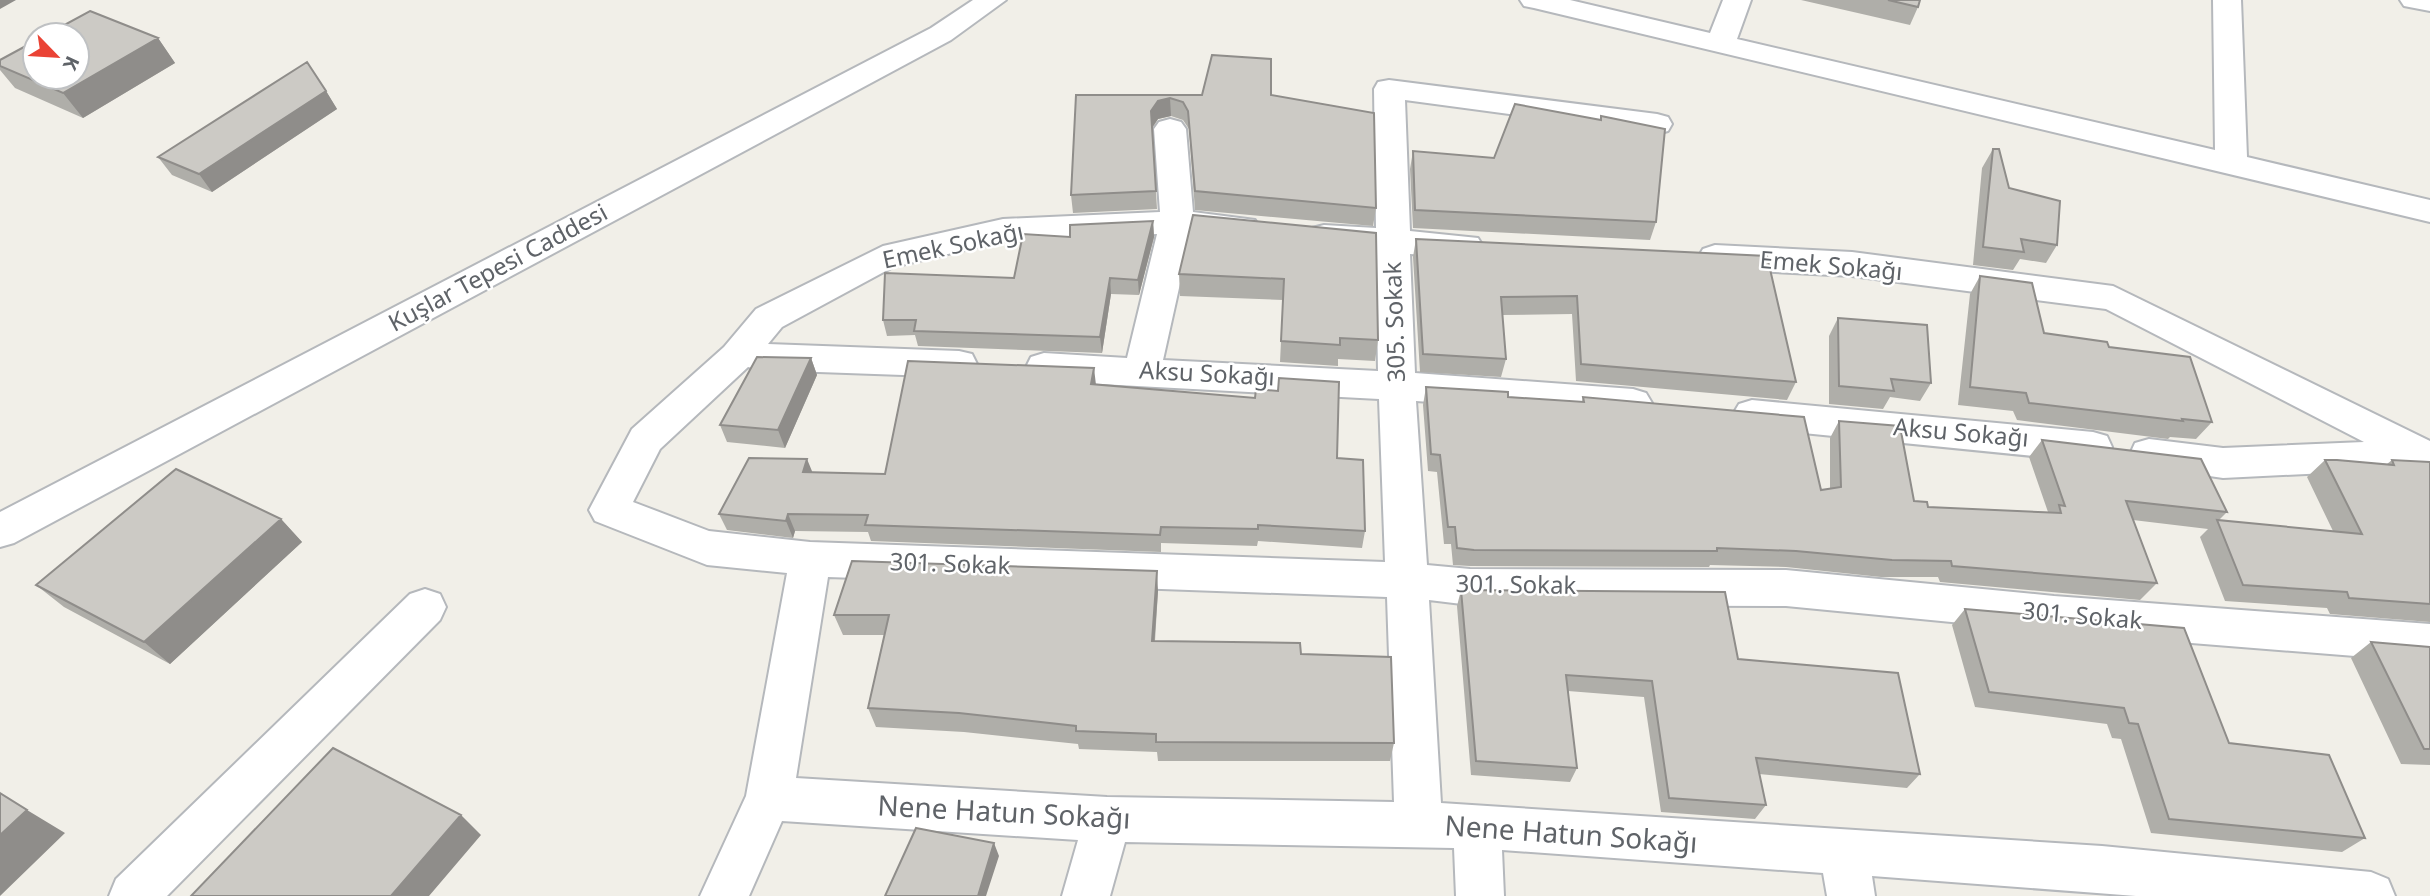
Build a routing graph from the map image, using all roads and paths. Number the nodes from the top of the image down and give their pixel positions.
1 (992, 0) edge
2 (1534, 0) edge
3 (1737, 0) edge
4 (2228, 0) edge
5 (2414, 0) edge
6 (2430, 3) edge
7 (1721, 43) junction
8 (1657, 124) edge
9 (1170, 129) dead end
10 (2231, 165) junction
11 (2430, 211) edge
12 (1177, 222) junction
13 (1393, 242) junction
14 (1499, 247) edge
15 (1687, 256) edge
16 (737, 356) junction
17 (1142, 370) junction
18 (1397, 386) junction
19 (1674, 407) edge
20 (1715, 411) edge
21 (2427, 455) edge
22 (609, 509) joint
23 (0, 531) edge
24 (810, 559) junction
25 (1406, 580) junction
26 (425, 607) dead end
27 (2430, 643) edge
28 (769, 798) junction
29 (1107, 819) junction
30 (1419, 825) junction
31 (1477, 826) junction
32 (1847, 874) edge
33 (133, 896) edge
34 (723, 896) edge
35 (1086, 896) edge
36 (1480, 896) edge
37 (2371, 896) edge

1 - 23 street, Kuşlar Tepesi Caddesi
2 - 7 street
3 - 7 street
4 - 10 street
5 - 6 street
7 - 10 street
8 - 13 street, 305. Sokak
9 - 12 street
10 - 11 street
12 - 13 street, Emek Sokağı
12 - 16 street, Emek Sokağı
12 - 17 street
13 - 14 street, Emek Sokağı
13 - 18 street, 305. Sokak
15 - 21 street, Emek Sokağı
16 - 17 street, Aksu Sokağı
16 - 22 street, Emek Sokağı
17 - 18 street, Aksu Sokağı
18 - 19 street, Aksu Sokağı
18 - 25 street, 305. Sokak
20 - 21 street, Aksu Sokağı
22 - 24 street, 301. Sokak
24 - 25 street, 301. Sokak
24 - 28 street
25 - 27 street, 301. Sokak
25 - 30 street, 305. Sokak
26 - 33 street
28 - 29 street, Nene Hatun Sokağı
28 - 34 street
29 - 30 street, Nene Hatun Sokağı
29 - 35 street
30 - 31 street, Nene Hatun Sokağı
31 - 32 street, Nene Hatun Sokağı
31 - 36 street
32 - 37 street, Nene Hatun Sokağı

